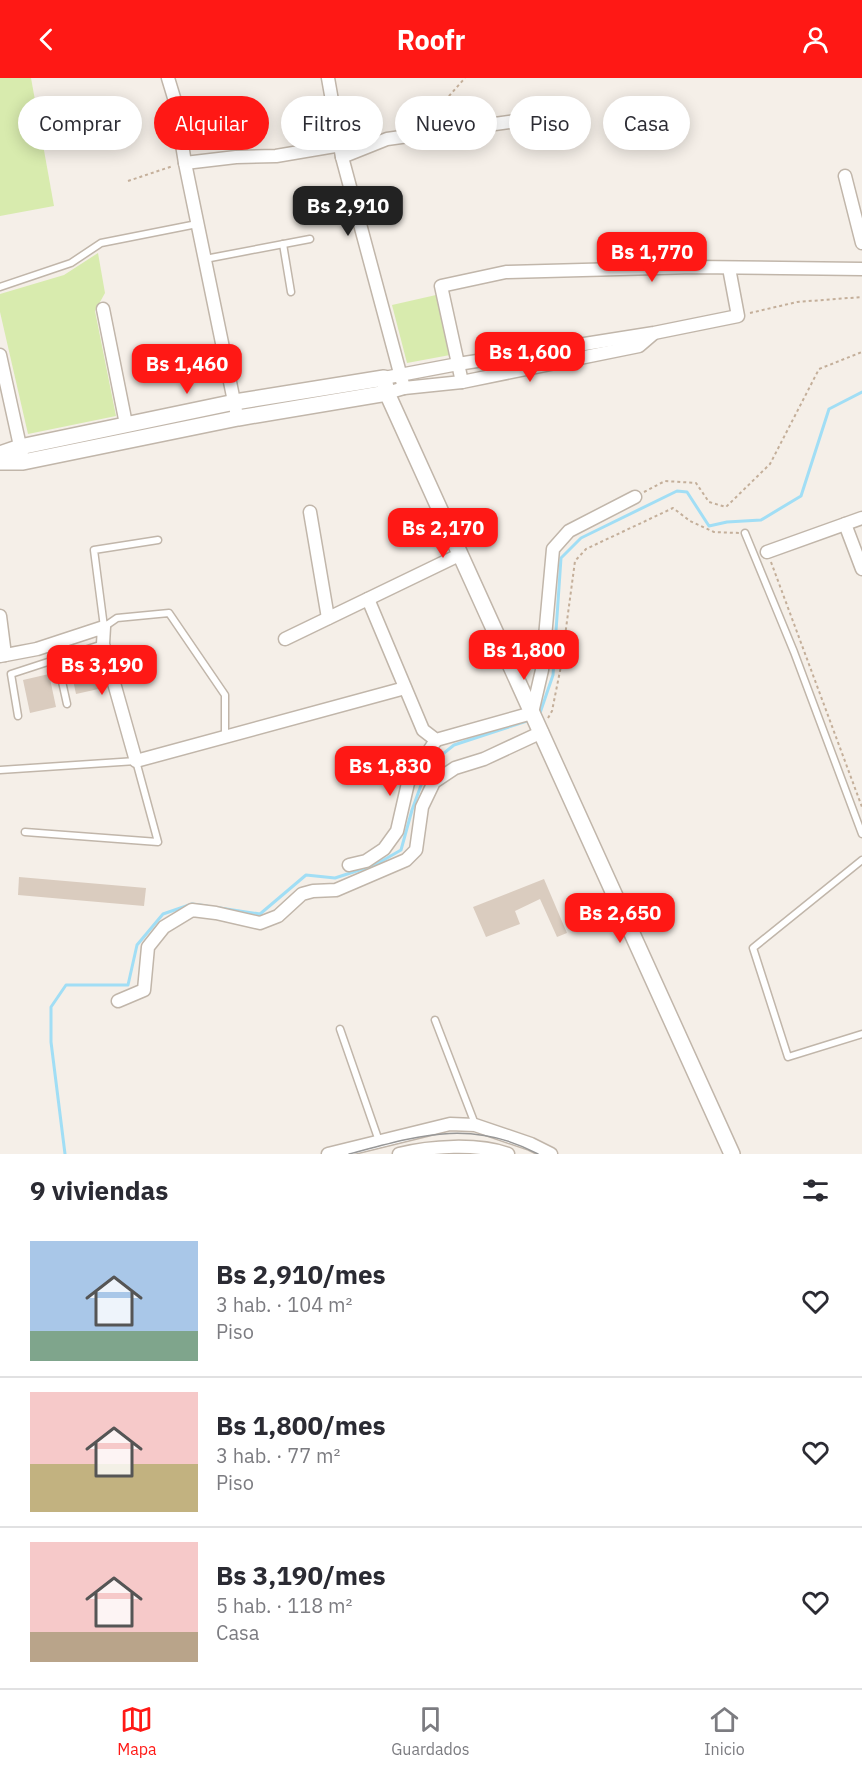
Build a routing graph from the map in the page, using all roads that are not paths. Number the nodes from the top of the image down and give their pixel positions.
1 (168, 78) edge
2 (328, 78) edge
3 (509, 123) edge
4 (341, 151) junction
5 (185, 163) junction
6 (845, 176) dead end
7 (197, 224) junction
8 (310, 239) dead end
9 (862, 243) edge
10 (283, 244) junction
11 (204, 259) junction
12 (729, 268) junction
13 (862, 269) edge
14 (0, 287) edge
15 (291, 292) dead end
16 (103, 309) dead end
17 (654, 333) junction
18 (0, 355) edge
19 (458, 364) junction
20 (401, 375) junction
21 (462, 382) junction
22 (385, 385) junction
23 (404, 388) junction
24 (235, 402) junction
25 (237, 418) junction
26 (126, 424) junction
27 (20, 447) junction
28 (0, 454) edge
29 (0, 462) edge
30 (23, 462) junction
31 (635, 497) road end
32 (310, 512) dead end
33 (862, 518) edge
34 (845, 524) junction
35 (745, 533) road end
36 (158, 540) dead end
37 (767, 552) road end
38 (459, 555) junction
39 (862, 569) edge
40 (368, 599) junction
41 (0, 616) edge
42 (328, 618) junction
43 (104, 627) junction
44 (285, 639) dead end
45 (103, 644) junction
46 (3, 656) edge
47 (57, 659) junction
48 (405, 688) junction
49 (67, 704) dead end
50 (18, 716) dead end
51 (536, 720) junction
52 (225, 736) junction
53 (436, 740) junction
54 (136, 761) junction
55 (0, 770) edge
56 (25, 832) dead end
57 (862, 834) edge
58 (862, 860) edge
59 (349, 865) dead end
60 (118, 1001) dead end
61 (435, 1020) dead end
62 (340, 1029) dead end
63 (862, 1034) edge
64 (475, 1125) junction
65 (379, 1141) junction
66 (328, 1154) edge
67 (399, 1154) edge
68 (507, 1154) edge
69 (550, 1154) edge
70 (732, 1154) edge

1 - 5 street
2 - 4 street
3 - 4 street
4 - 5 street
4 - 20 street
5 - 7 street
6 - 9 street
7 - 11 street
7 - 14 lane
8 - 10 lane
10 - 11 lane
10 - 15 lane
11 - 24 street
12 - 13 street
12 - 17 street
12 - 19 street
16 - 26 street
17 - 19 street
17 - 21 street
18 - 27 street
19 - 20 street
19 - 21 street
20 - 22 street
20 - 23 street
21 - 23 street
22 - 23 street
22 - 24 street
22 - 25 street
22 - 38 street
24 - 25 street
24 - 26 street
25 - 30 street
26 - 27 street
27 - 28 street
27 - 30 street
29 - 30 street
31 - 51 street
32 - 42 street
33 - 34 street
34 - 37 street
34 - 39 street
35 - 57 lane
36 - 43 lane
38 - 40 street
38 - 51 street
40 - 42 street
40 - 48 street
41 - 46 street
42 - 44 street
43 - 45 street
43 - 46 street
43 - 52 lane
45 - 47 lane
45 - 54 street
47 - 49 lane
47 - 50 lane
48 - 52 street
48 - 53 street
51 - 53 street
51 - 60 street
51 - 70 street
52 - 54 street
53 - 59 street
54 - 55 lane
54 - 56 lane
58 - 63 lane
61 - 64 lane
62 - 65 lane
64 - 65 street
64 - 69 street
65 - 66 street
67 - 68 street

